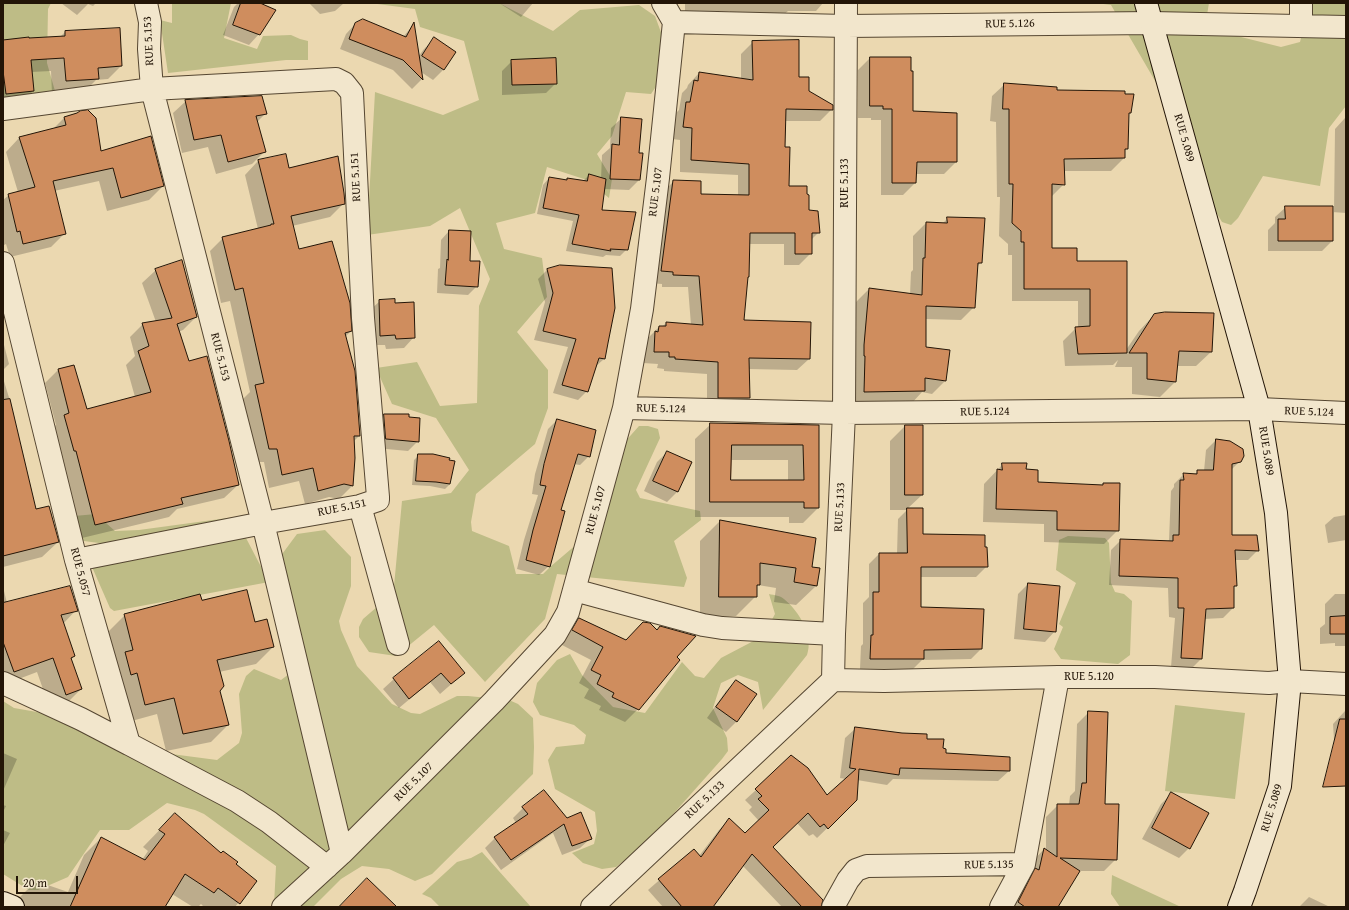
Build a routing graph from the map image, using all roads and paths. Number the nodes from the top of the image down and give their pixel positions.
1 (146, 3) edge
2 (663, 3) edge
3 (846, 3) edge
4 (1301, 3) edge
5 (1148, 13) edge
6 (674, 22) junction
7 (846, 26) junction
8 (1301, 26) junction
9 (1346, 27) edge
10 (152, 89) junction
11 (3, 109) edge
12 (3, 263) edge
13 (624, 408) junction
14 (1259, 410) junction
15 (844, 413) junction
16 (1346, 413) edge
17 (360, 506) junction
18 (263, 523) junction
19 (76, 560) junction
20 (574, 590) junction
21 (834, 634) junction
22 (398, 644) dead end
23 (1058, 677) junction
24 (832, 680) junction
25 (1290, 681) junction
26 (3, 683) edge
27 (1346, 684) edge
28 (129, 744) junction
29 (335, 860) junction
30 (1024, 864) junction
31 (3, 903) edge
32 (13, 907) edge
33 (283, 907) edge
34 (592, 907) edge
35 (833, 907) edge
36 (1001, 907) edge
37 (1239, 907) edge

1 - 10 street, RUE 5.153
2 - 6 street
3 - 7 street, RUE 5.133
4 - 8 street
5 - 7 street, RUE 5.126
5 - 8 street, RUE 5.126
5 - 14 street, RUE 5.089
6 - 7 street, RUE 5.126
6 - 13 street, RUE 5.107
7 - 15 street, RUE 5.133
8 - 9 street, RUE 5.126
10 - 11 street, RUE 5.151
10 - 17 street, RUE 5.151
10 - 18 street, RUE 5.153
12 - 19 street, RUE 5.057
13 - 15 street, RUE 5.124
13 - 20 street, RUE 5.107
14 - 15 street, RUE 5.124
14 - 16 street, RUE 5.124
14 - 25 street, RUE 5.089
15 - 21 street, RUE 5.133
17 - 18 street, RUE 5.151
17 - 22 street
18 - 19 street
18 - 29 street, RUE 5.153
19 - 28 street, RUE 5.057
20 - 21 street
20 - 29 street, RUE 5.107
21 - 24 street, RUE 5.133
23 - 24 street, RUE 5.120
23 - 25 street, RUE 5.120
23 - 30 street, RUE 5.135
24 - 34 street, RUE 5.133
25 - 27 street, RUE 5.120
25 - 37 street, RUE 5.089
26 - 28 street
28 - 29 street
29 - 33 street, RUE 5.107
30 - 35 street, RUE 5.135
30 - 36 street
31 - 32 street

